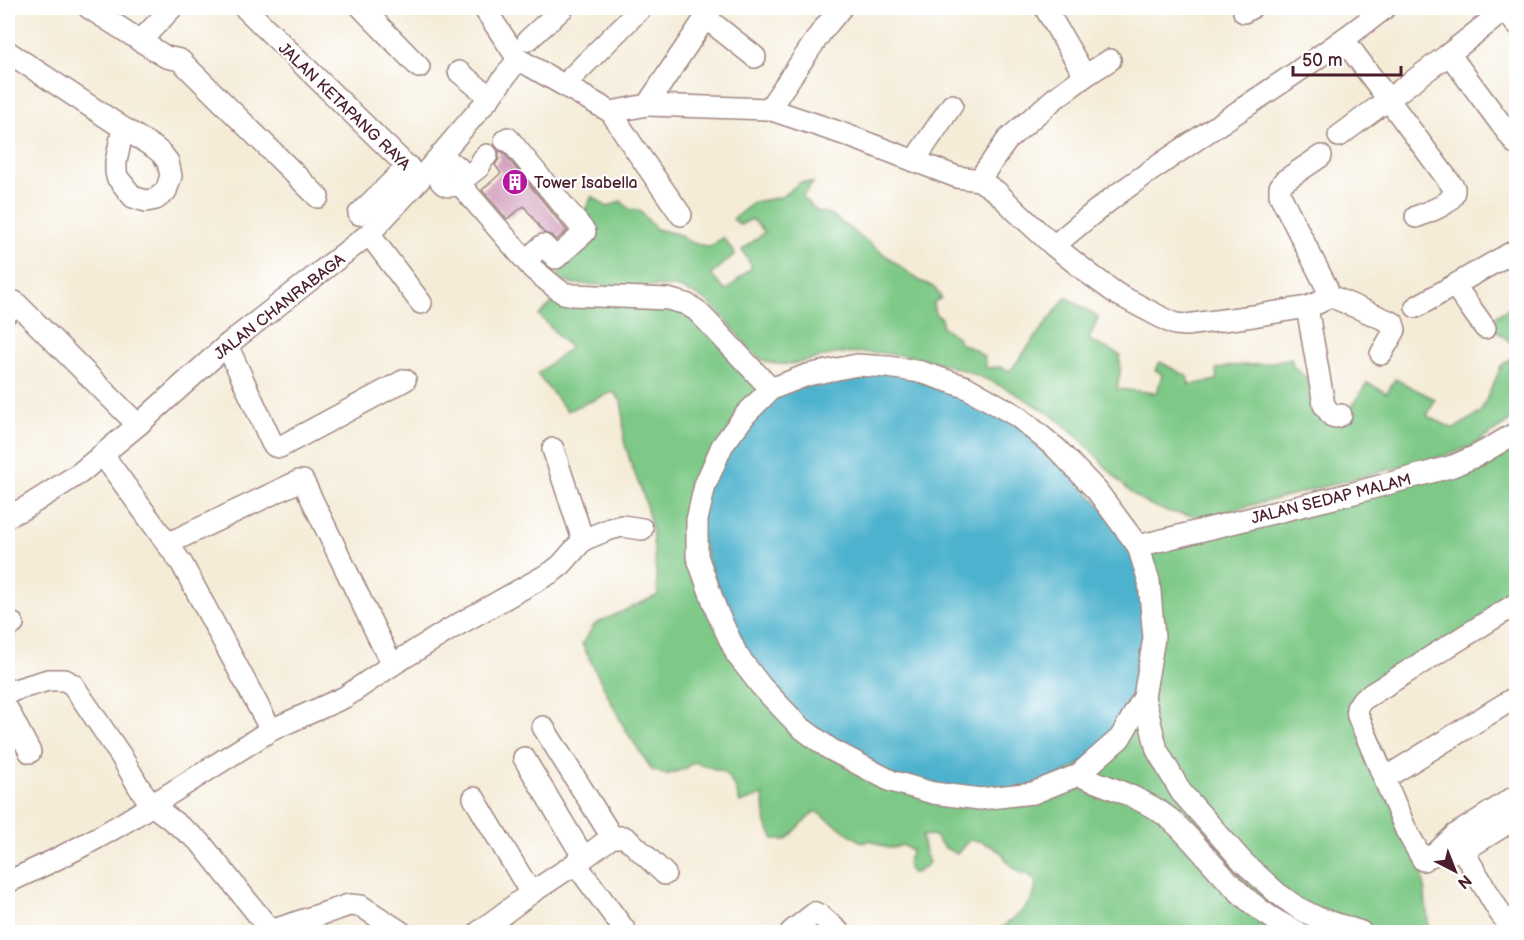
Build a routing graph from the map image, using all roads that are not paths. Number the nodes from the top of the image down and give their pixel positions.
1 (89, 8) edge
2 (172, 8) edge
3 (245, 8) edge
4 (362, 8) edge
5 (484, 8) edge
6 (563, 8) edge
7 (641, 8) edge
8 (841, 8) edge
9 (1385, 8) edge
10 (1047, 11) dead end
11 (709, 13) edge
12 (1510, 14) edge
13 (147, 33) junction
14 (528, 40) dead end
15 (1344, 40) junction
16 (8, 52) edge
17 (1449, 54) junction
18 (755, 57) dead end
19 (518, 59) junction
20 (1110, 60) dead end
21 (419, 67) dead end
22 (459, 72) dead end
23 (1085, 76) junction
24 (572, 77) dead end
25 (490, 97) junction
26 (1388, 100) junction
27 (647, 105) junction
28 (952, 105) dead end
29 (769, 109) junction
30 (610, 112) junction
31 (123, 128) dead end
32 (462, 130) junction
33 (1339, 136) dead end
34 (506, 140) dead end
35 (1516, 144) edge
36 (487, 155) dead end
37 (1321, 156) dead end
38 (914, 162) junction
39 (440, 176) junction
40 (979, 180) junction
41 (318, 197) dead end
42 (359, 214) dead end
43 (681, 215) dead end
44 (1416, 217) dead end
45 (369, 234) junction
46 (1054, 246) junction
47 (1516, 250) edge
48 (526, 260) junction
49 (1455, 286) junction
50 (1328, 295) junction
51 (421, 303) dead end
52 (1307, 307) junction
53 (1416, 308) dead end
54 (8, 312) edge
55 (1485, 328) dead end
56 (227, 345) junction
57 (1381, 354) dead end
58 (405, 380) dead end
59 (771, 389) junction
60 (1341, 415) dead end
61 (138, 425) junction
62 (1516, 433) edge
63 (553, 449) dead end
64 (103, 455) junction
65 (8, 516) edge
66 (642, 529) dead end
67 (583, 540) junction
68 (167, 544) junction
69 (1138, 546) junction
70 (1516, 604) edge
71 (392, 665) junction
72 (8, 692) edge
73 (1144, 697) junction
74 (1516, 697) edge
75 (8, 710) edge
76 (543, 727) dead end
77 (270, 730) junction
78 (30, 752) dead end
79 (524, 758) dead end
80 (1078, 775) junction
81 (1385, 778) junction
82 (1516, 796) edge
83 (474, 798) dead end
84 (152, 805) junction
85 (1516, 818) edge
86 (612, 837) junction
87 (1459, 843) junction
88 (579, 860) junction
89 (664, 874) dead end
90 (8, 882) edge
91 (531, 893) junction
92 (1516, 925) edge
93 (271, 932) edge
94 (401, 933) edge
95 (479, 933) edge
96 (627, 933) edge
97 (791, 933) edge
98 (839, 933) edge
99 (1298, 933) edge
100 (1361, 933) edge

1 - 13 street
2 - 13 street
3 - 39 street, JALAN KETAPANG RAYA
4 - 21 street
5 - 19 street
6 - 14 street
7 - 24 street
8 - 29 street
9 - 15 street
10 - 23 street
11 - 18 street
11 - 27 street
12 - 17 street
13 - 41 street
15 - 26 street
15 - 46 street
16 - 31 street
17 - 26 street
17 - 35 street
19 - 25 street, JALAN CHANRABAGA
19 - 30 street
20 - 23 street
22 - 25 street
23 - 40 street
25 - 32 street, JALAN CHANRABAGA
26 - 33 street
26 - 44 street
27 - 29 street
27 - 30 street
28 - 38 street
29 - 38 street
30 - 43 street
32 - 39 street, JALAN CHANRABAGA
32 - 39 street
34 - 48 street
36 - 39 street
37 - 50 street
38 - 40 street
39 - 42 street
39 - 45 street, JALAN CHANRABAGA
39 - 48 street, JALAN KETAPANG RAYA
40 - 46 street
45 - 51 street
45 - 56 street, JALAN CHANRABAGA
46 - 52 street
47 - 49 street
48 - 59 street, JALAN KETAPANG RAYA
49 - 53 street
49 - 55 street
50 - 52 street
50 - 57 street
52 - 60 street
54 - 61 street
56 - 58 street
56 - 61 street, JALAN CHANRABAGA
59 - 69 street
59 - 80 street
61 - 64 street, JALAN CHANRABAGA
62 - 69 street, JALAN SEDAP MALAM
63 - 67 street
64 - 65 street, JALAN CHANRABAGA
64 - 68 street
66 - 67 street
67 - 71 street
68 - 71 street
68 - 77 street
69 - 73 street
70 - 81 street
71 - 77 street
72 - 84 street
73 - 80 street
73 - 100 street
74 - 81 street
75 - 78 street
76 - 86 street
77 - 84 street
79 - 88 street
80 - 99 street
81 - 87 street
82 - 87 street
83 - 91 street
84 - 90 street
84 - 93 street
85 - 87 street
86 - 88 street
86 - 89 street
87 - 92 street
88 - 91 street
88 - 96 street
91 - 95 street
93 - 94 street
97 - 98 street

